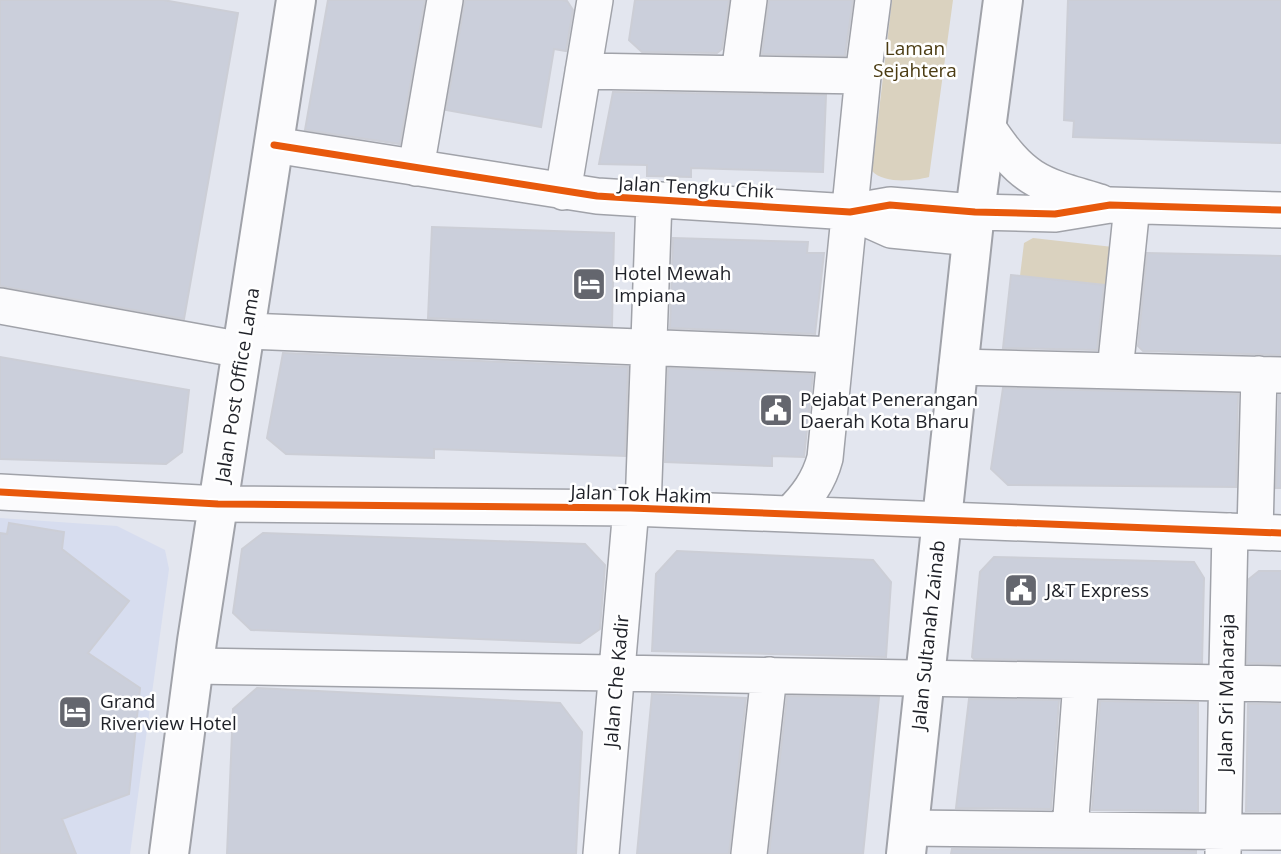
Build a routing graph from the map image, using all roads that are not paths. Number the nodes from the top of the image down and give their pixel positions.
1 (296, 0) edge
2 (445, 0) edge
3 (596, 0) edge
4 (749, 0) edge
5 (873, 0) edge
6 (1003, 0) edge
7 (583, 71) junction
8 (738, 74) junction
9 (863, 76) junction
10 (986, 124) junction
11 (274, 145) junction
12 (416, 168) junction
13 (563, 192) junction
14 (653, 200) junction
15 (1121, 206) junction
16 (1281, 211) edge
17 (850, 212) junction
18 (973, 225) junction
19 (0, 306) edge
20 (244, 341) junction
21 (649, 348) junction
22 (835, 355) junction
23 (957, 368) junction
24 (1115, 371) junction
25 (1270, 374) edge
26 (0, 492) edge
27 (218, 504) junction
28 (637, 508) junction
29 (790, 514) junction
30 (940, 520) junction
31 (1255, 532) edge
32 (194, 666) junction
33 (617, 673) junction
34 (769, 676) junction
35 (924, 678) junction
36 (1081, 681) junction
37 (1227, 683) junction
38 (1281, 684) edge
39 (1070, 830) junction
40 (1281, 832) edge
41 (907, 841) edge
42 (1223, 843) edge
43 (169, 854) edge
44 (601, 854) edge
45 (750, 854) edge

1 - 11 main road, Jalan Post Office Lama
2 - 12 street
3 - 7 street
4 - 8 street
5 - 9 street
6 - 10 main road, Jalan Sultanah Zainab
7 - 8 street
7 - 13 street
8 - 9 street
9 - 17 street
10 - 15 street
10 - 18 main road, Jalan Sultanah Zainab
11 - 12 street, Jalan Tengku Chik
11 - 20 main road, Jalan Post Office Lama
12 - 13 street, Jalan Tengku Chik
13 - 14 street, Jalan Tengku Chik
14 - 17 street, Jalan Tengku Chik
14 - 21 street, Jalan Che Kadir
15 - 16 street
15 - 18 street, Jalan Tengku Chik
15 - 24 street
17 - 18 street, Jalan Tengku Chik
17 - 22 street
18 - 23 main road, Jalan Sultanah Zainab
19 - 20 street
20 - 21 street
20 - 27 main road, Jalan Post Office Lama
21 - 22 street
21 - 28 street, Jalan Che Kadir
22 - 29 street
23 - 24 street
23 - 30 main road, Jalan Sultanah Zainab
24 - 25 street
25 - 31 street, Jalan Sri Maharaja
26 - 27 street, Jalan Tok Hakim
27 - 28 street, Jalan Tok Hakim
27 - 32 main road, Jalan Post Office Lama
28 - 29 street, Jalan Tok Hakim
28 - 33 street, Jalan Che Kadir
29 - 30 street, Jalan Tok Hakim
30 - 31 street, Jalan Tok Hakim
30 - 35 main road, Jalan Sultanah Zainab
31 - 37 street, Jalan Sri Maharaja
32 - 33 street
32 - 43 main road, Jalan Post Office Lama
33 - 34 street
33 - 44 street, Jalan Che Kadir
34 - 35 street
34 - 45 street
35 - 36 street
35 - 41 main road, Jalan Sultanah Zainab
36 - 37 street
36 - 39 street
37 - 38 street
37 - 42 street, Jalan Sri Maharaja
39 - 41 street
39 - 42 street
40 - 42 street

